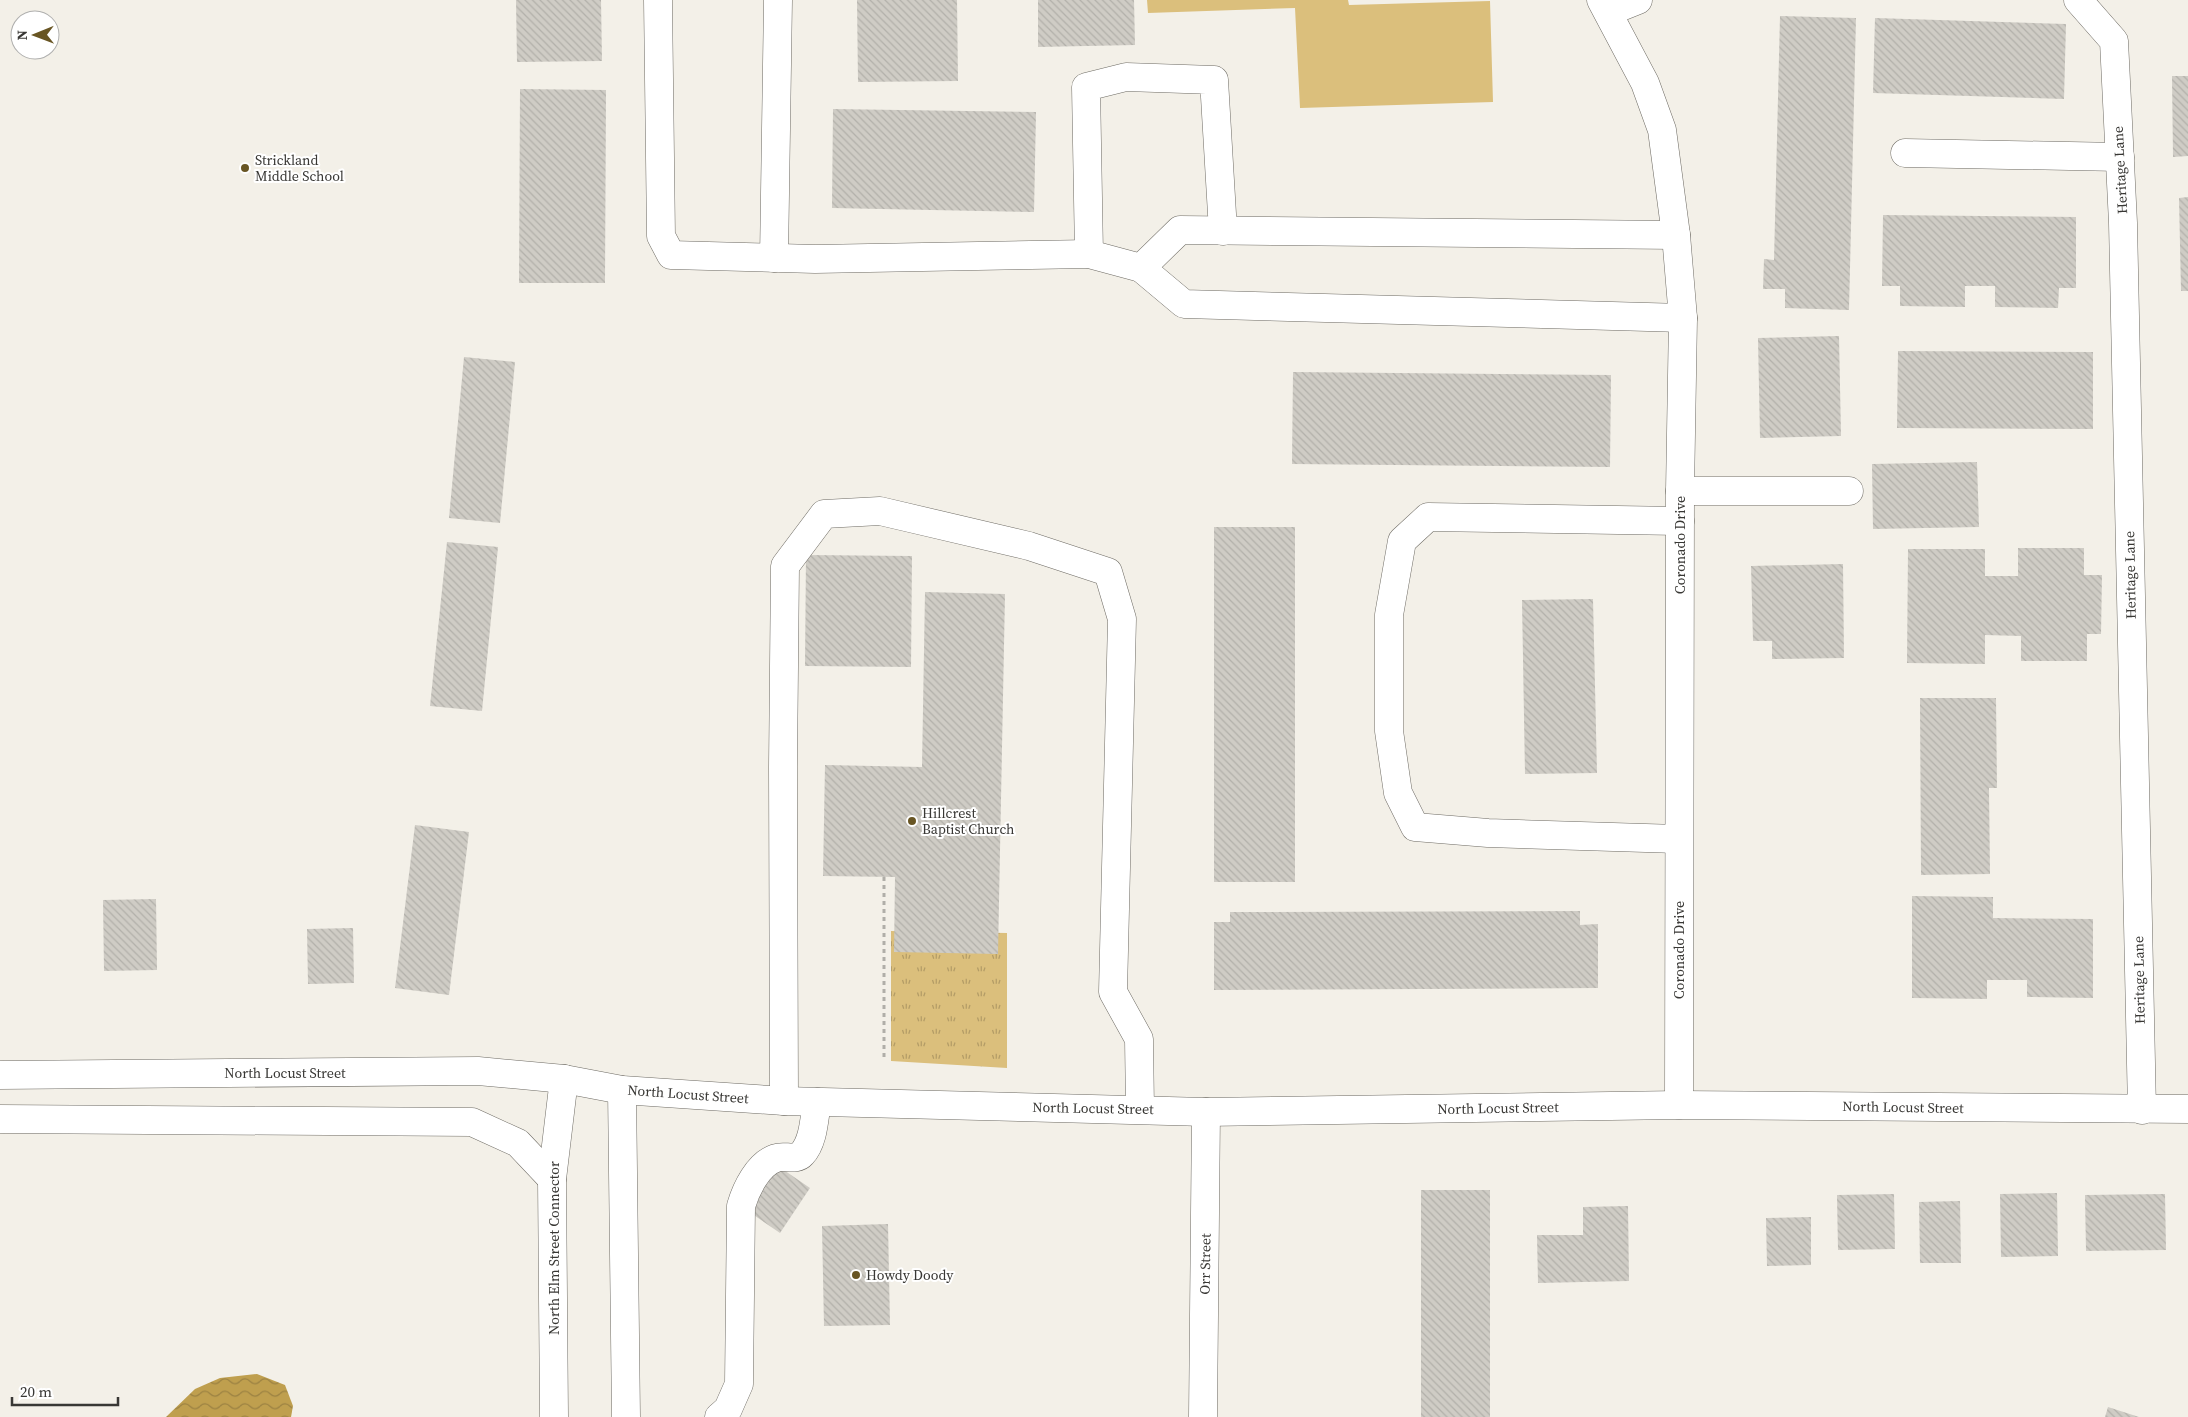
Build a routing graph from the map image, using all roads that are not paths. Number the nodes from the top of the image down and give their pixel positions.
1 (658, 0) edge
2 (778, 0) edge
3 (1638, 0) edge
4 (2078, 0) edge
5 (1605, 6) edge
6 (1905, 153) dead end
7 (2120, 157) junction
8 (1223, 231) junction
9 (1676, 235) junction
10 (1089, 254) junction
11 (774, 258) junction
12 (1141, 268) junction
13 (1683, 318) junction
14 (1680, 490) junction
15 (1849, 490) dead end
16 (1680, 521) junction
17 (1678, 839) junction
18 (0, 1074) edge
19 (564, 1079) junction
20 (622, 1090) junction
21 (784, 1101) junction
22 (817, 1102) junction
23 (1679, 1105) junction
24 (1140, 1109) junction
25 (2188, 1109) edge
26 (2142, 1110) junction
27 (1206, 1112) junction
28 (0, 1119) edge
29 (552, 1179) junction
30 (554, 1417) edge
31 (626, 1417) edge
32 (719, 1417) edge
33 (1203, 1417) edge

1 - 11 main road
2 - 11 main road
3 - 5 main road
4 - 7 main road, Heritage Lane
5 - 9 main road, Coronado Drive
6 - 7 main road
7 - 26 main road, Heritage Lane
8 - 9 main road
8 - 10 main road
8 - 12 main road
9 - 13 main road, Coronado Drive
10 - 11 main road
10 - 12 main road
12 - 13 main road
13 - 14 main road, Coronado Drive
14 - 15 main road
14 - 16 main road, Coronado Drive
16 - 17 main road, Coronado Drive
16 - 17 main road
17 - 23 main road, Coronado Drive
18 - 19 main road, North Locust Street
19 - 20 main road, North Locust Street
19 - 29 main road, North Elm Street Connector
20 - 21 main road, North Locust Street
20 - 31 main road
21 - 22 main road, North Locust Street
21 - 24 main road
22 - 24 main road, North Locust Street
22 - 32 main road
23 - 26 main road, North Locust Street
23 - 27 main road, North Locust Street
24 - 27 main road, North Locust Street
25 - 26 main road, North Locust Street
27 - 33 main road, Orr Street
28 - 29 main road
29 - 30 main road, North Elm Street Connector

